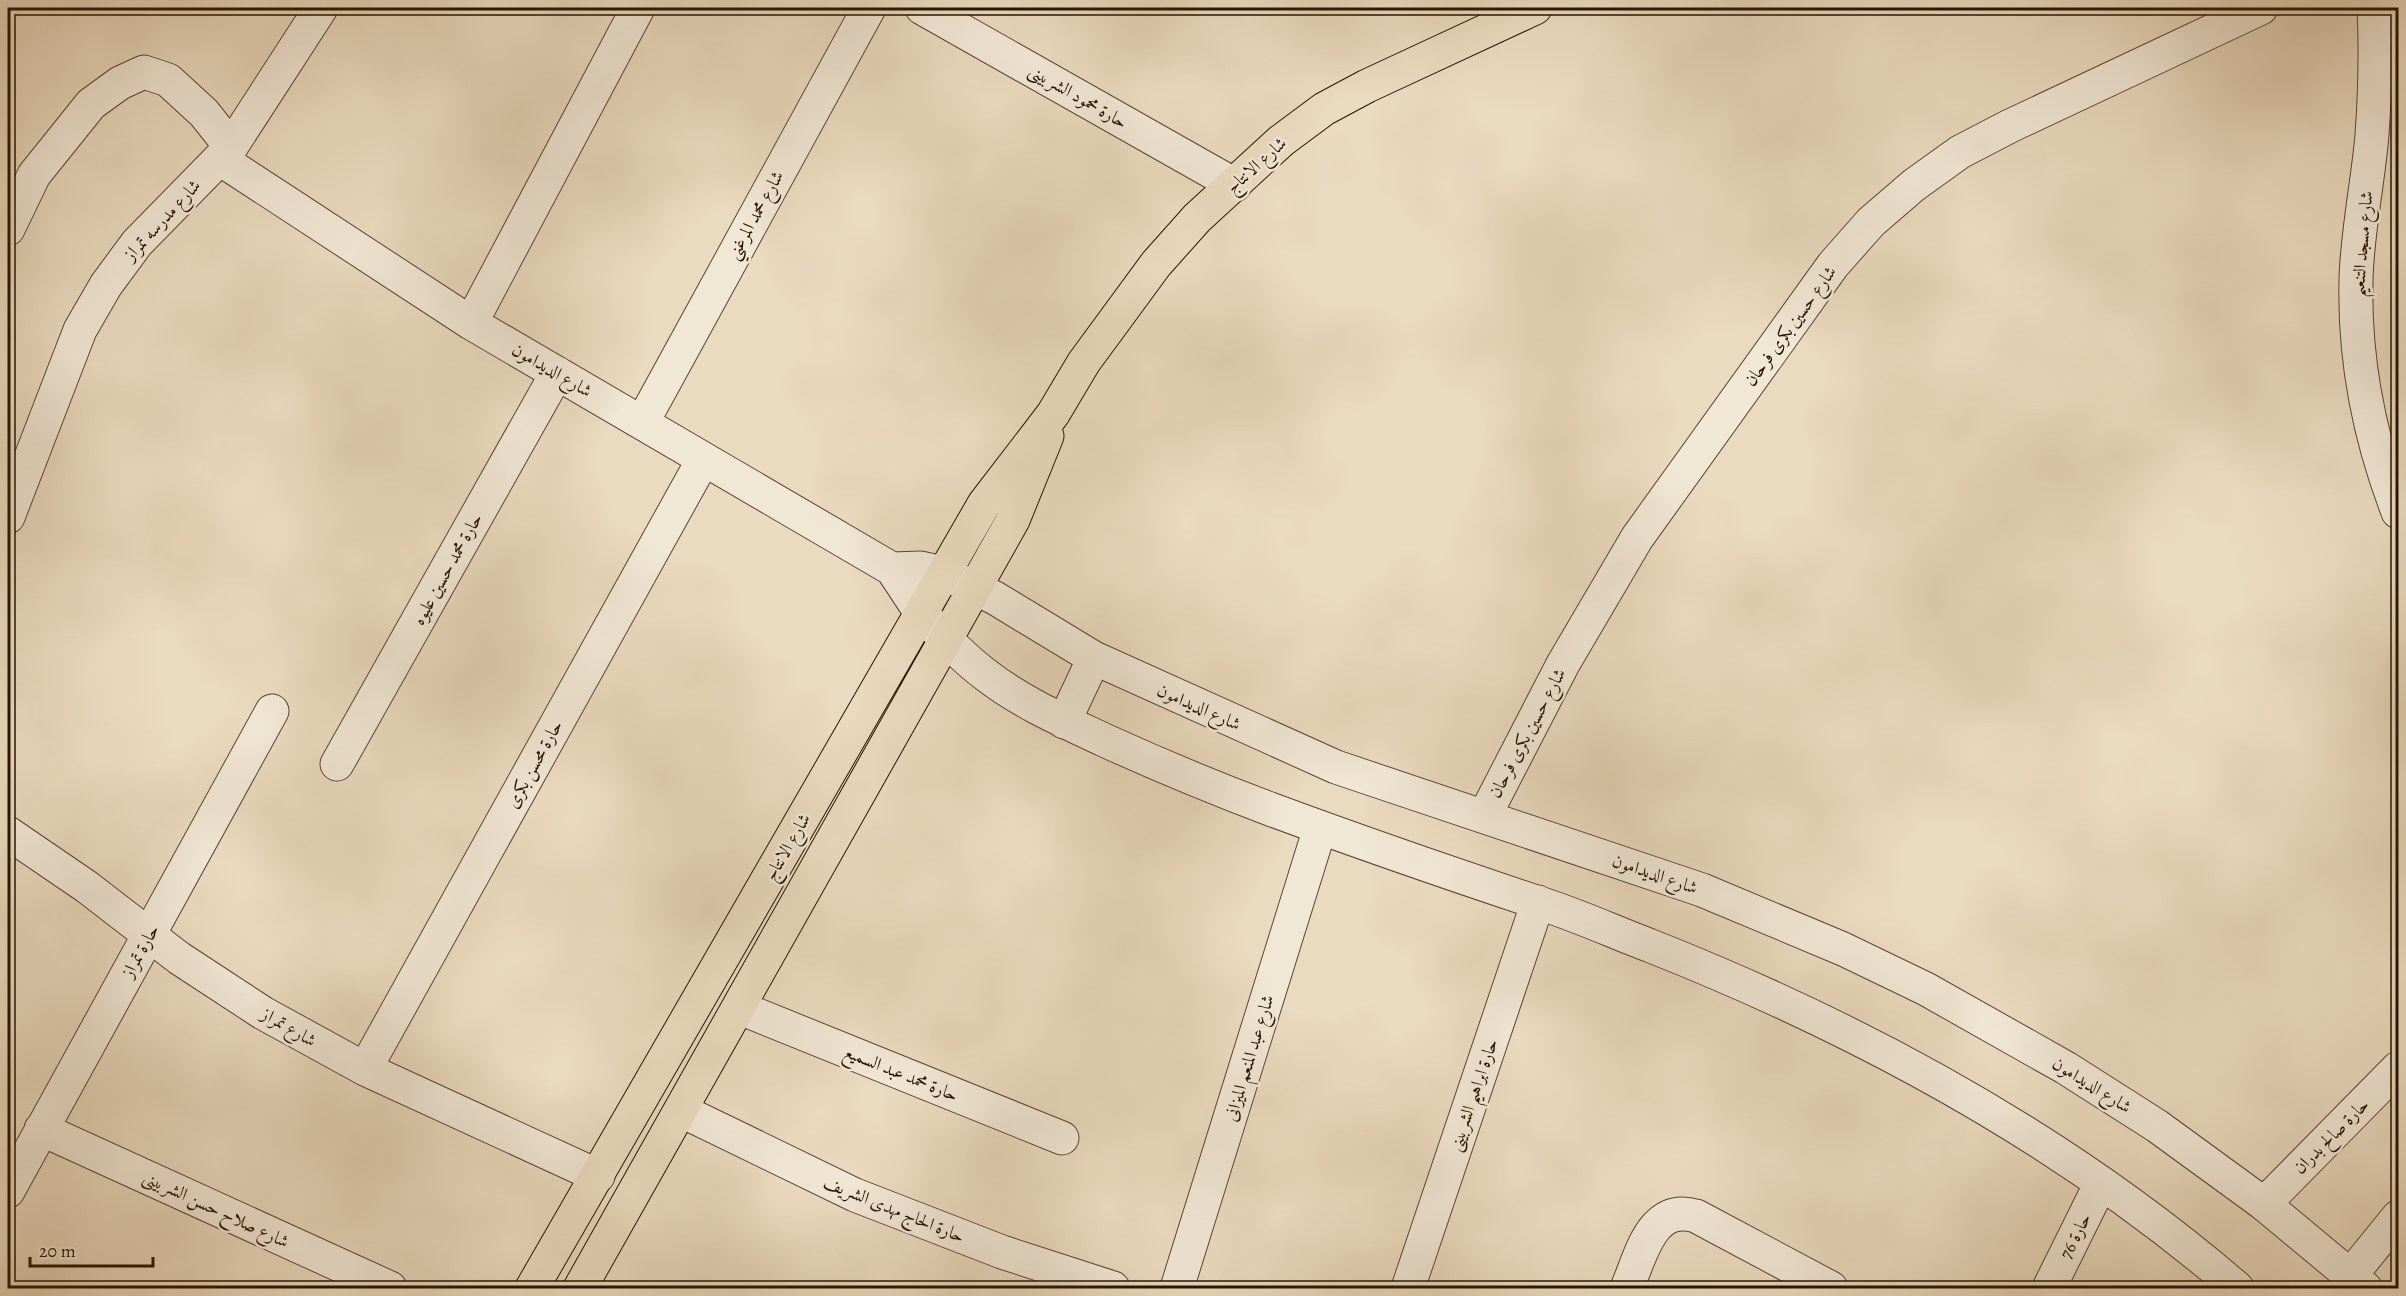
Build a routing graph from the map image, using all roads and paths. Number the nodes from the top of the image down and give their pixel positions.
1 (321, 8) edge
2 (638, 8) edge
3 (869, 8) edge
4 (922, 8) edge
5 (1535, 8) edge
6 (2261, 8) edge
7 (2374, 8) edge
8 (225, 153) junction
9 (1235, 185) junction
10 (8, 229) edge
11 (471, 323) junction
12 (557, 373) junction
13 (1053, 414) junction
14 (642, 423) junction
15 (704, 460) junction
16 (2398, 512) edge
17 (8, 518) edge
18 (892, 569) junction
19 (944, 573) junction
20 (976, 588) junction
21 (921, 613) junction
22 (947, 641) junction
23 (1094, 658) junction
24 (272, 711) dead end
25 (1064, 722) junction
26 (337, 764) dead end
27 (1485, 815) junction
28 (1320, 828) junction
29 (8, 833) edge
30 (1538, 902) junction
31 (149, 936) junction
32 (740, 1008) junction
33 (2398, 1068) edge
34 (365, 1069) junction
35 (682, 1111) junction
36 (41, 1129) junction
37 (1062, 1138) dead end
38 (598, 1176) junction
39 (2101, 1183) junction
40 (8, 1191) edge
41 (2264, 1204) junction
42 (2398, 1217) edge
43 (2358, 1282) edge
44 (390, 1288) edge
45 (532, 1288) edge
46 (580, 1288) edge
47 (1113, 1288) edge
48 (1177, 1288) edge
49 (1408, 1288) edge
50 (1627, 1288) edge
51 (1832, 1288) edge
52 (2049, 1288) edge
53 (2237, 1288) edge

1 - 8 street, شارع مدرسه تمراز
2 - 11 street
3 - 14 street, شارع محمد المرغني
4 - 9 street, حارة محمود الشربينى
5 - 9 main road, شارع الانتاج
6 - 27 street, شارع حسين بكرى فرحان
7 - 16 street, شارع مسجد التنعيم
8 - 10 street, شارع الديدامون
8 - 11 street, شارع الديدامون
8 - 17 street, شارع مدرسه تمراز
9 - 13 main road, شارع الانتاج
11 - 12 street, شارع الديدامون
12 - 14 street, شارع الديدامون
12 - 26 street, حارة محمد حسين عليوه
13 - 19 main road, شارع الانتاج
13 - 20 main road, شارع الانتاج
14 - 15 street, شارع الديدامون
15 - 18 street, شارع الديدامون
15 - 34 street, حارة محسن بكرى
18 - 19 street, شارع الديدامون
18 - 21 street, شارع الديدامون
19 - 20 street, شارع الديدامون
19 - 21 main road, شارع الانتاج
20 - 22 main road, شارع الانتاج
20 - 23 street, شارع الديدامون
21 - 22 street, شارع الديدامون
21 - 38 main road, شارع الانتاج
22 - 25 street, شارع الديدامون
22 - 32 main road, شارع الانتاج
23 - 25 street
23 - 27 street, شارع الديدامون
24 - 31 street, حارة تمراز
25 - 28 street, شارع الديدامون
27 - 41 street, شارع الديدامون
28 - 30 street, شارع الديدامون
28 - 48 street, شارع عبد المنعم الميزانى
29 - 31 street, شارع تمراز
30 - 39 street, شارع الديدامون
30 - 49 street, حارة ابراهيم الشربينى
31 - 34 street, شارع تمراز
31 - 36 street, حارة تمراز
32 - 35 main road, شارع الانتاج
32 - 37 street, حارة محمد عبد السميع
33 - 41 street, حارة صالح بدران
34 - 38 street, شارع تمراز
35 - 46 main road, شارع الانتاج
35 - 47 street, حارة الحاج مهدى الشريف
36 - 40 street, حارة تمراز
36 - 44 street, شارع صلاح حسن الشربينى
38 - 45 main road, شارع الانتاج
39 - 52 street, حارة 76
39 - 53 street, شارع الديدامون
41 - 43 street, شارع الديدامون
42 - 43 street
50 - 51 street

